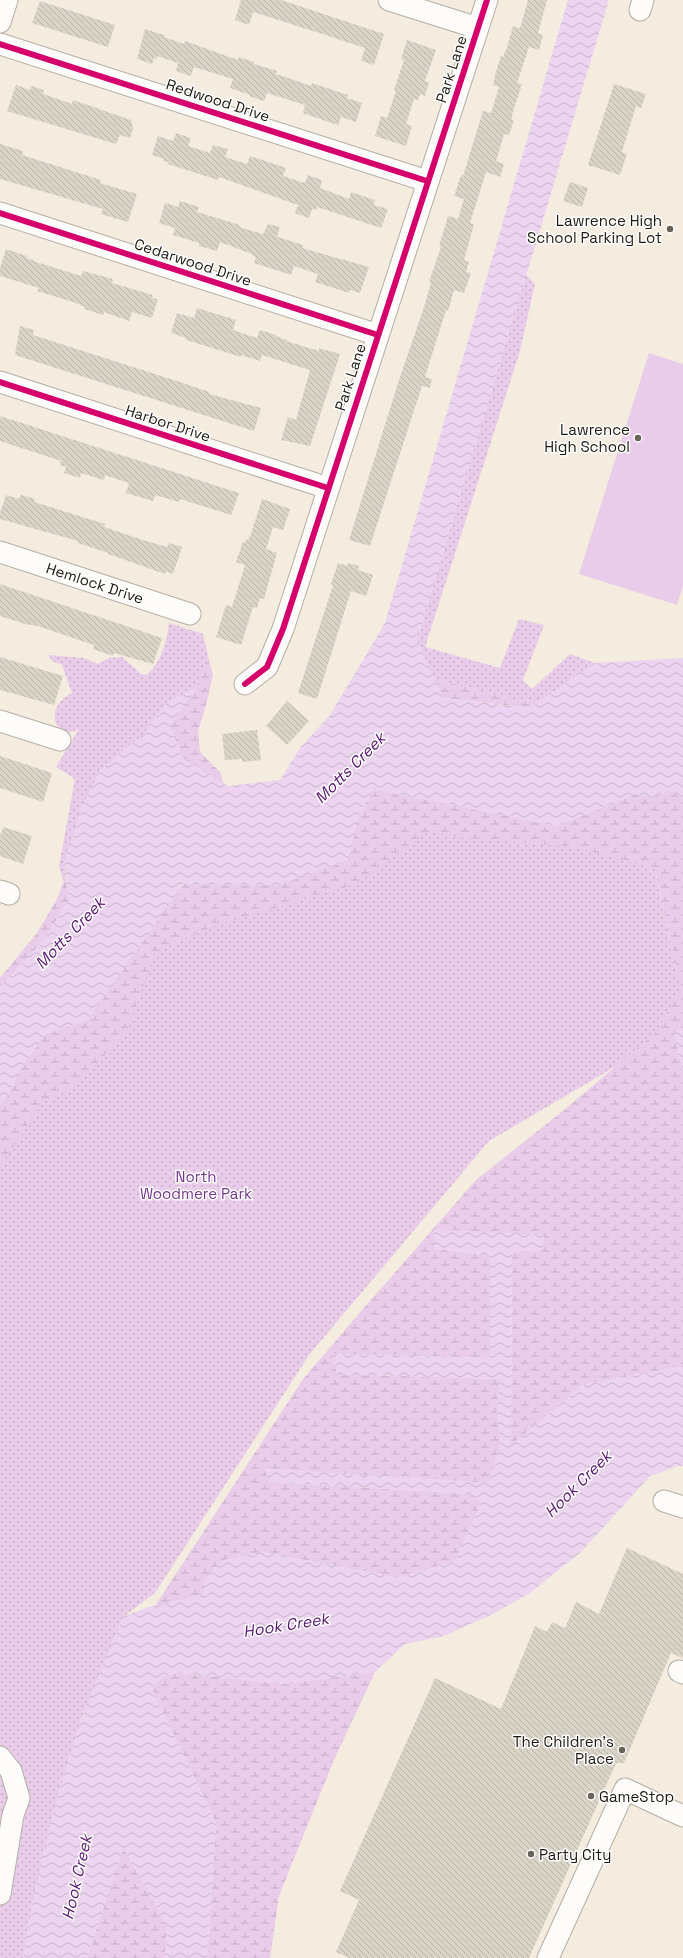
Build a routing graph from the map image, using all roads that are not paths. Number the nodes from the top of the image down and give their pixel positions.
1 (7, 0) edge
2 (389, 0) edge
3 (487, 0) edge
4 (0, 22) edge
5 (478, 28) junction
6 (0, 44) edge
7 (427, 182) junction
8 (0, 213) edge
9 (378, 335) junction
10 (0, 382) edge
11 (328, 488) junction
12 (0, 552) edge
13 (190, 614) dead end
14 (246, 684) dead end
15 (0, 721) edge
16 (60, 740) dead end
17 (0, 1757) edge
18 (683, 1816) edge
19 (0, 1894) edge
20 (548, 1958) edge

1 - 4 street
2 - 5 street
3 - 5 street, Park Lane
5 - 7 street, Park Lane
6 - 7 street, Redwood Drive
7 - 9 street, Park Lane
8 - 9 street, Cedarwood Drive
9 - 11 street, Park Lane
10 - 11 street, Harbor Drive
11 - 14 street, Park Lane
12 - 13 street, Hemlock Drive
15 - 16 street
17 - 19 street
18 - 20 street

